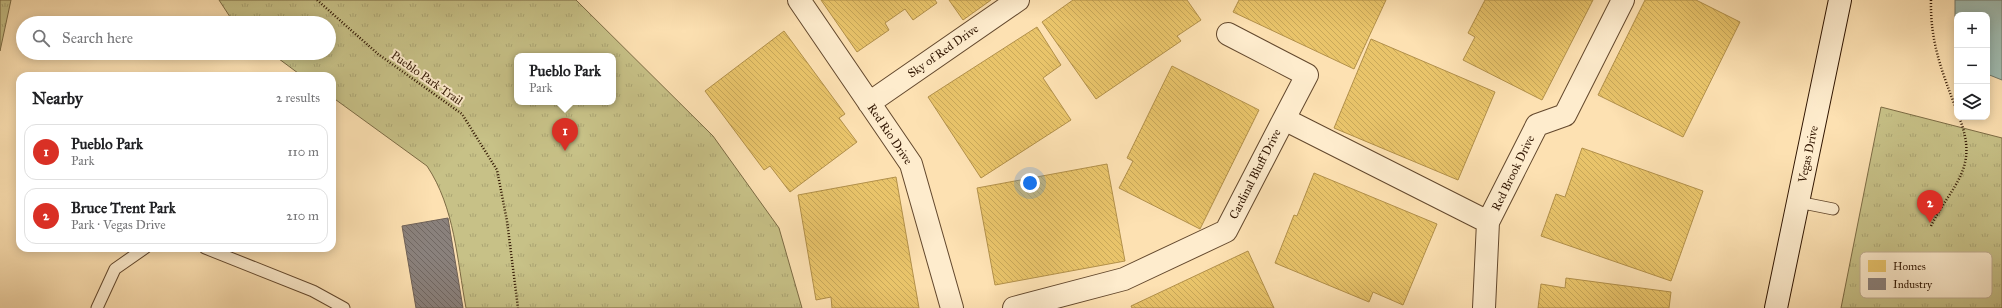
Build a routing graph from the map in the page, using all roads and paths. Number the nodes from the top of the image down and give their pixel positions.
1 (317, 0) edge
2 (799, 0) edge
3 (1018, 0) edge
4 (1623, 0) edge
5 (1840, 0) edge
6 (1931, 0) edge
7 (335, 16) edge
8 (336, 17) edge
9 (1228, 34) dead end
10 (869, 103) junction
11 (1954, 103) edge
12 (1284, 119) junction
13 (1961, 120) edge
14 (1798, 202) junction
15 (1833, 209) dead end
16 (1488, 222) junction
17 (1930, 226) dead end
18 (139, 252) edge
19 (215, 252) edge
20 (97, 308) edge
21 (344, 308) edge
22 (518, 308) edge
23 (952, 308) edge
24 (1014, 308) edge
25 (1484, 308) edge
26 (1776, 308) edge

1 - 7 path, Pueblo Park Trail
2 - 10 street, Red Rio Drive
3 - 10 street, Sky of Red Drive
4 - 16 street, Red Brook Drive
5 - 14 street, Vegas Drive
6 - 11 path
8 - 22 path, Pueblo Park Trail
9 - 12 street
10 - 23 street, Red Rio Drive
12 - 16 street, Cardinal Bluff Drive
12 - 24 street, Cardinal Bluff Drive
13 - 17 path
14 - 15 lane
14 - 26 street, Vegas Drive
16 - 25 street, Red Brook Drive
18 - 20 lane
19 - 21 lane

